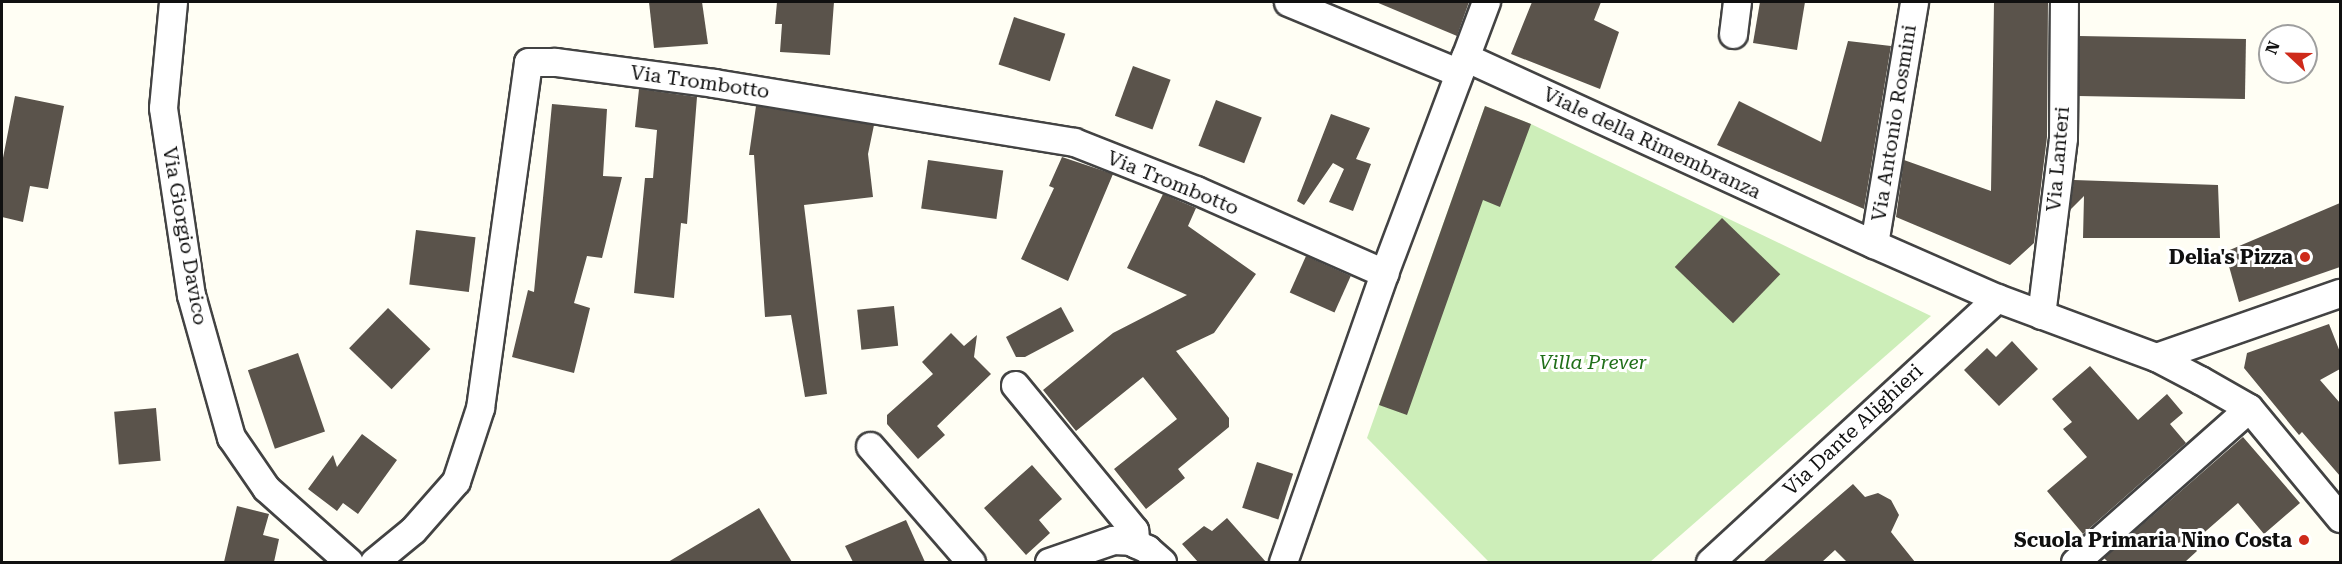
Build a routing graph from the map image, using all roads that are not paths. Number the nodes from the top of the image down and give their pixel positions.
1 (172, 2) edge
2 (1288, 2) edge
3 (1486, 2) edge
4 (1737, 2) edge
5 (1914, 2) edge
6 (2064, 2) edge
7 (1733, 34) dead end
8 (1462, 65) junction
9 (1874, 244) junction
10 (1384, 273) junction
11 (2340, 293) edge
12 (1997, 298) junction
13 (2041, 315) junction
14 (2156, 357) junction
15 (1015, 386) dead end
16 (2249, 408) junction
17 (870, 446) dead end
18 (2340, 518) edge
19 (1136, 544) junction
20 (350, 562) edge
21 (374, 562) edge
22 (971, 562) edge
23 (1049, 562) edge
24 (1162, 562) edge
25 (1283, 562) edge
26 (1710, 562) edge
27 (2075, 562) edge

1 - 20 street, Via Giorgio Davico
2 - 8 street, Viale della Rimembranza
3 - 8 street
4 - 7 street
5 - 9 street, Via Antonio Rosmini
6 - 13 street, Via Lanteri
8 - 9 street, Viale della Rimembranza
8 - 10 street
9 - 12 street, Viale della Rimembranza
10 - 21 street, Via Trombotto
10 - 25 street
11 - 14 street
12 - 13 street, Viale della Rimembranza
12 - 26 street, Via Dante Alighieri
13 - 14 street, Viale della Rimembranza
14 - 16 street, Viale della Rimembranza
15 - 19 street
16 - 18 street
16 - 27 street
17 - 22 street
19 - 23 street
19 - 24 street

